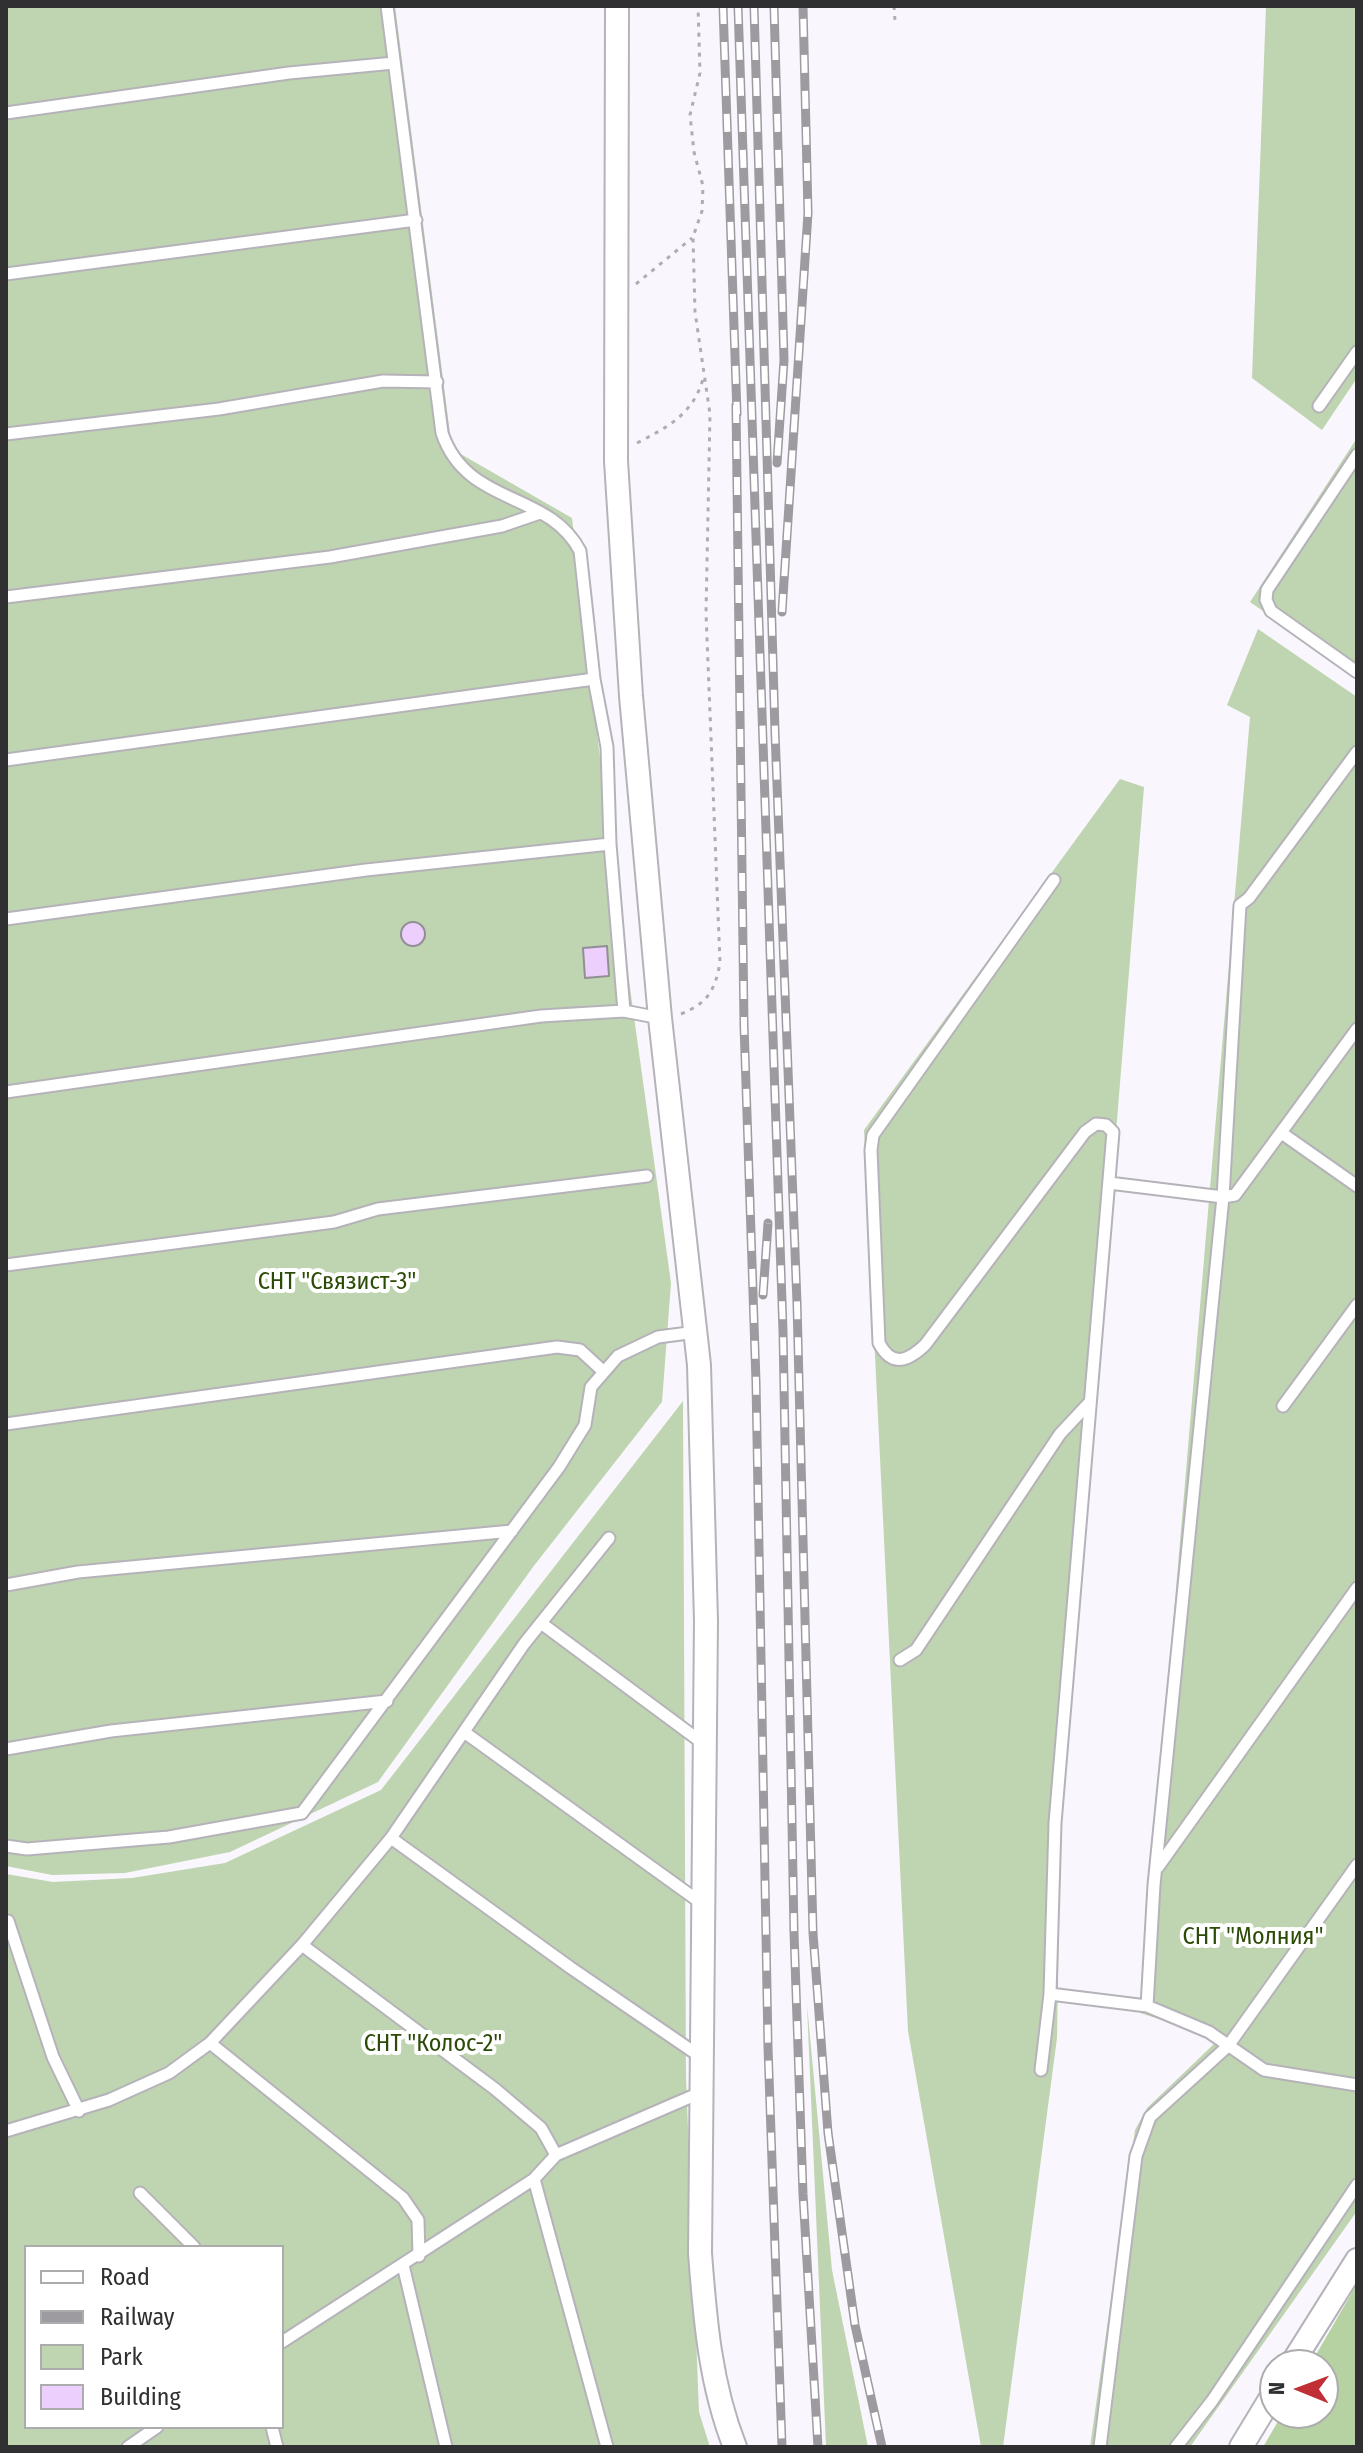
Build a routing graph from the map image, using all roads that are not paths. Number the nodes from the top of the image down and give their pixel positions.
1 (387, 6) edge
2 (617, 6) edge
3 (394, 63) junction
4 (6, 113) edge
5 (416, 220) junction
6 (6, 274) edge
7 (1357, 352) edge
8 (437, 382) junction
9 (1319, 406) dead end
10 (6, 434) edge
11 (1357, 455) edge
12 (540, 513) junction
13 (6, 597) edge
14 (1357, 672) edge
15 (594, 679) junction
16 (1357, 752) edge
17 (6, 760) edge
18 (610, 844) junction
19 (1054, 880) dead end
20 (6, 919) edge
21 (624, 1011) junction
22 (660, 1018) junction
23 (1357, 1029) edge
24 (6, 1092) edge
25 (1283, 1134) junction
26 (647, 1176) dead end
27 (1109, 1183) junction
28 (1357, 1186) edge
29 (1223, 1197) junction
30 (6, 1265) edge
31 (1357, 1305) edge
32 (696, 1332) junction
33 (604, 1372) junction
34 (1089, 1403) junction
35 (1283, 1406) dead end
36 (6, 1424) edge
37 (512, 1531) junction
38 (609, 1538) dead end
39 (6, 1585) edge
40 (1357, 1588) edge
41 (541, 1623) junction
42 (900, 1660) dead end
43 (387, 1701) junction
44 (464, 1732) junction
45 (705, 1744) junction
46 (6, 1749) edge
47 (391, 1838) junction
48 (6, 1846) edge
49 (1357, 1865) edge
50 (1156, 1871) junction
51 (704, 1905) junction
52 (8, 1921) edge
53 (302, 1945) junction
54 (1050, 1994) junction
55 (1147, 2006) junction
56 (210, 2043) junction
57 (1228, 2046) junction
58 (703, 2058) junction
59 (1041, 2070) dead end
60 (1357, 2085) edge
61 (702, 2092) junction
62 (79, 2111) junction
63 (6, 2131) edge
64 (556, 2155) junction
65 (534, 2179) junction
66 (1357, 2185) edge
67 (140, 2193) dead end
68 (192, 2245) edge
69 (419, 2256) junction
70 (1357, 2260) edge
71 (403, 2265) junction
72 (284, 2341) edge
73 (1301, 2349) edge
74 (1259, 2417) edge
75 (154, 2429) edge
76 (128, 2447) edge
77 (446, 2447) edge
78 (607, 2447) edge
79 (735, 2447) edge
80 (1100, 2447) edge
81 (1176, 2447) edge
82 (1241, 2447) edge

1 - 3 lane
2 - 22 street
3 - 4 lane
3 - 5 lane
5 - 6 lane
5 - 8 lane
7 - 9 lane
8 - 10 lane
8 - 12 lane
11 - 14 lane
12 - 13 lane
12 - 15 lane
15 - 17 lane
15 - 18 lane
16 - 29 lane
18 - 20 lane
18 - 21 lane
19 - 27 lane
21 - 22 lane
21 - 24 lane
22 - 32 street
23 - 25 lane
25 - 28 lane
25 - 29 lane
26 - 30 lane
27 - 29 lane
27 - 34 lane
29 - 50 lane
31 - 35 lane
32 - 33 lane
32 - 45 street
33 - 36 lane
33 - 37 lane
34 - 42 lane
34 - 54 lane
37 - 39 lane
37 - 43 lane
38 - 41 lane
40 - 50 lane
41 - 44 lane
41 - 45 lane
43 - 46 lane
43 - 48 lane
44 - 47 lane
44 - 51 lane
45 - 51 street
47 - 53 lane
47 - 58 lane
49 - 57 lane
50 - 55 lane
51 - 58 street
52 - 62 lane
53 - 56 lane
53 - 64 lane
54 - 55 lane
54 - 59 lane
55 - 57 lane
56 - 62 lane
56 - 69 lane
57 - 60 lane
57 - 80 lane
58 - 61 street
61 - 64 lane
61 - 79 street
62 - 63 lane
64 - 65 lane
65 - 69 lane
65 - 78 lane
66 - 81 lane
67 - 68 lane
69 - 71 lane
70 - 73 street
71 - 72 lane
71 - 77 lane
74 - 82 street
75 - 76 lane

